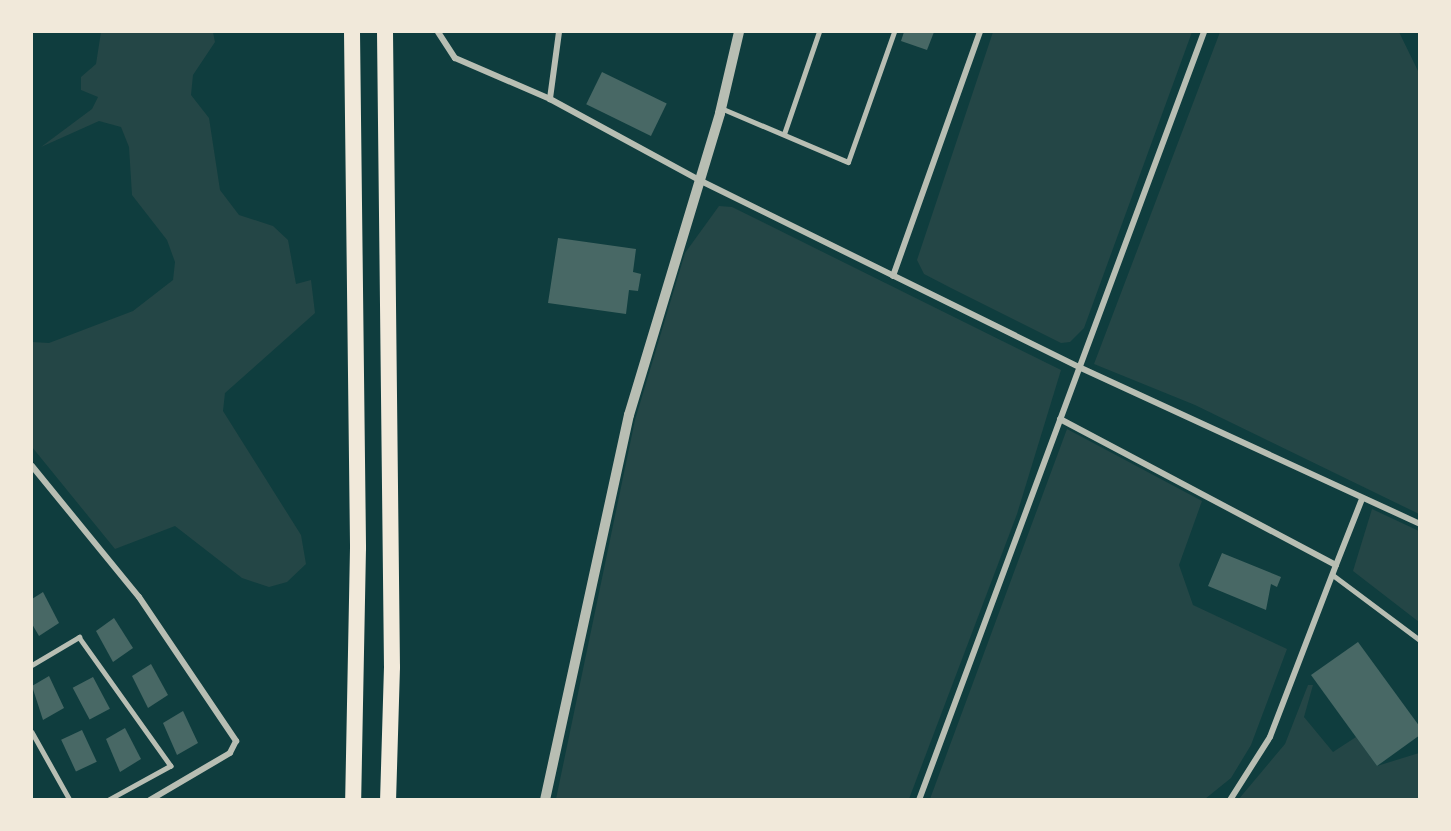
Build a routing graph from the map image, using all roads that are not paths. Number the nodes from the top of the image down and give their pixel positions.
1 (352, 32) edge
2 (386, 32) edge
3 (438, 32) edge
4 (559, 32) edge
5 (739, 32) edge
6 (819, 32) edge
7 (894, 32) edge
8 (980, 32) edge
9 (1204, 32) edge
10 (550, 99) junction
11 (721, 108) junction
12 (784, 134) junction
13 (699, 180) junction
14 (893, 276) junction
15 (1080, 368) junction
16 (1060, 419) junction
17 (32, 466) edge
18 (1362, 499) junction
19 (1419, 524) edge
20 (1336, 565) junction
21 (1333, 574) junction
22 (1419, 640) edge
23 (32, 664) edge
24 (32, 732) edge
25 (70, 800) edge
26 (109, 800) edge
27 (150, 800) edge
28 (353, 800) edge
29 (388, 800) edge
30 (545, 800) edge
31 (919, 800) edge
32 (1230, 800) edge

1 - 28 highway
2 - 29 highway
3 - 10 street
4 - 10 street
5 - 11 street
6 - 12 lane
7 - 12 lane
8 - 14 street
9 - 15 street
10 - 13 street
11 - 12 lane
11 - 13 street
13 - 14 street
13 - 30 street
14 - 15 street
15 - 16 street
15 - 18 street
16 - 20 street
16 - 31 street
17 - 27 street
18 - 19 street
18 - 20 street
20 - 21 street
21 - 22 lane
21 - 32 street
23 - 26 lane
24 - 25 lane

